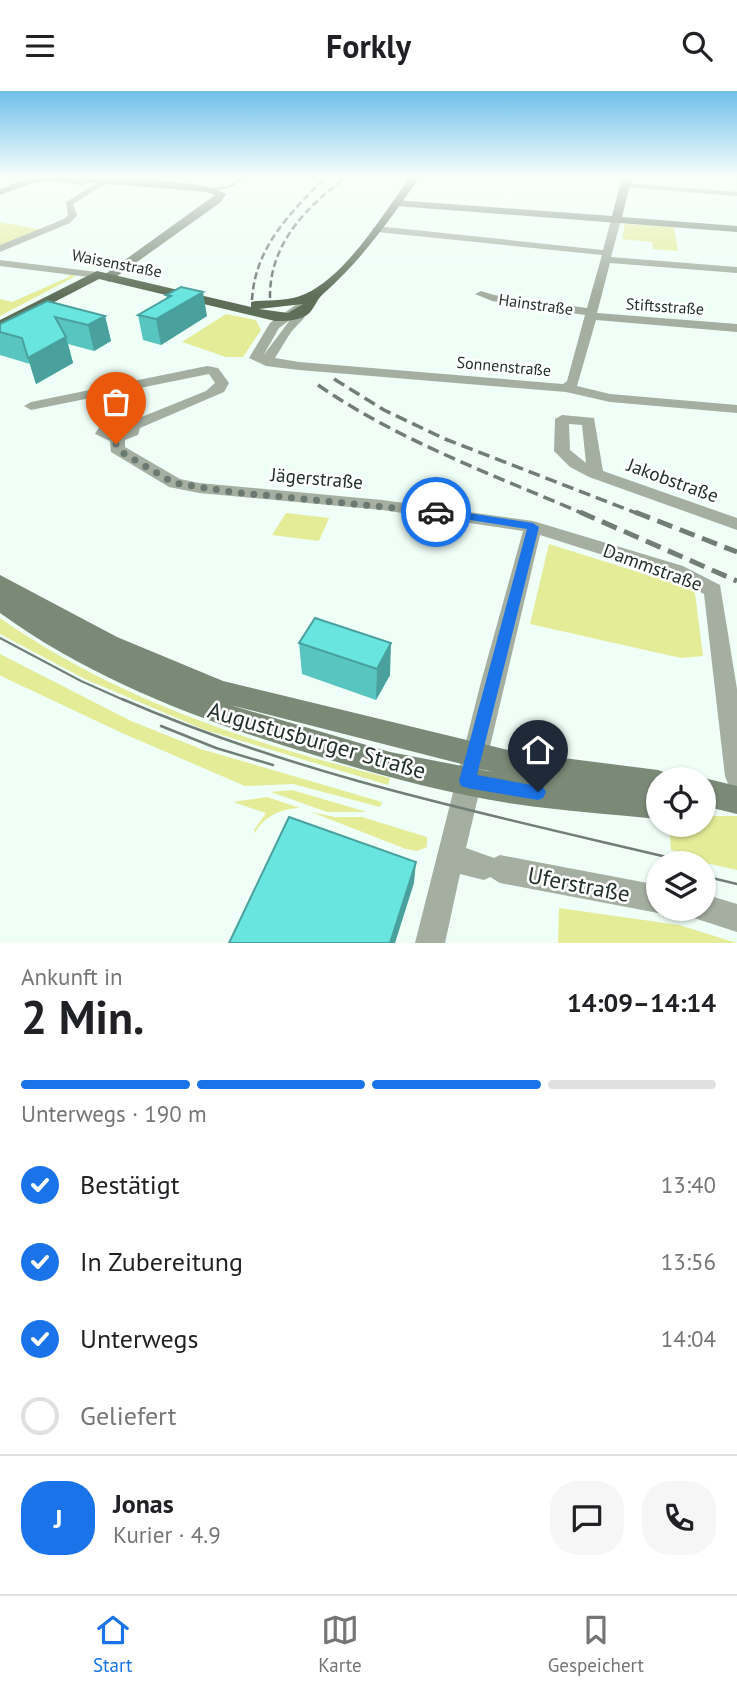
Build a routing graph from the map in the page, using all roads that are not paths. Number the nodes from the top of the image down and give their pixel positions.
1 (71, 217) edge
2 (187, 217) edge
3 (386, 217) edge
4 (574, 217) edge
5 (617, 217) edge
6 (616, 220) junction
7 (377, 229) junction
8 (737, 229) edge
9 (0, 249) edge
10 (607, 256) junction
11 (0, 263) edge
12 (737, 270) edge
13 (103, 277) junction
14 (481, 294) dead end
15 (314, 295) junction
16 (226, 305) junction
17 (251, 305) junction
18 (592, 314) junction
19 (284, 321) junction
20 (0, 326) edge
21 (737, 328) edge
22 (0, 337) edge
23 (566, 388) junction
24 (31, 406) dead end
25 (737, 409) edge
26 (595, 474) dead end
27 (737, 524) edge
28 (533, 527) junction
29 (0, 583) edge
30 (0, 601) edge
31 (470, 768) junction
32 (737, 776) edge
33 (646, 783) edge
34 (716, 795) edge
35 (737, 801) edge
36 (646, 803) edge
37 (716, 804) edge
38 (450, 858) junction
39 (646, 897) edge
40 (716, 912) edge
41 (737, 918) edge
42 (429, 943) edge

1 - 9 street, Waisenstraße
2 - 13 main road
3 - 7 main road
4 - 6 main road
5 - 6 main road, Hainstraße
6 - 8 main road
6 - 10 street, Hainstraße
7 - 10 street
7 - 15 main road
10 - 12 street
10 - 18 street, Hainstraße
11 - 13 street, Waisenstraße
13 - 16 main road, Waisenstraße
13 - 20 main road
13 - 22 main road
14 - 18 street, Hainstraße
15 - 17 main road
15 - 19 street
15 - 19 main road
16 - 17 main road, Waisenstraße
16 - 19 main road, Waisenstraße
17 - 19 street, Waisenstraße
18 - 21 street, Stiftsstraße
18 - 23 street, Hainstraße
19 - 23 street, Sonnenstraße
23 - 25 street, Sonnenstraße
24 - 28 street, Jägerstraße
26 - 27 street, Jakobstraße
28 - 31 street
28 - 32 street, Dammstraße
29 - 31 main road, Augustusburger Straße
30 - 31 main road, Augustusburger Straße
31 - 33 main road, Augustusburger Straße
31 - 36 main road, Augustusburger Straße
31 - 38 street
34 - 35 main road
35 - 37 main road
38 - 39 street, Uferstraße
38 - 42 street
40 - 41 street

